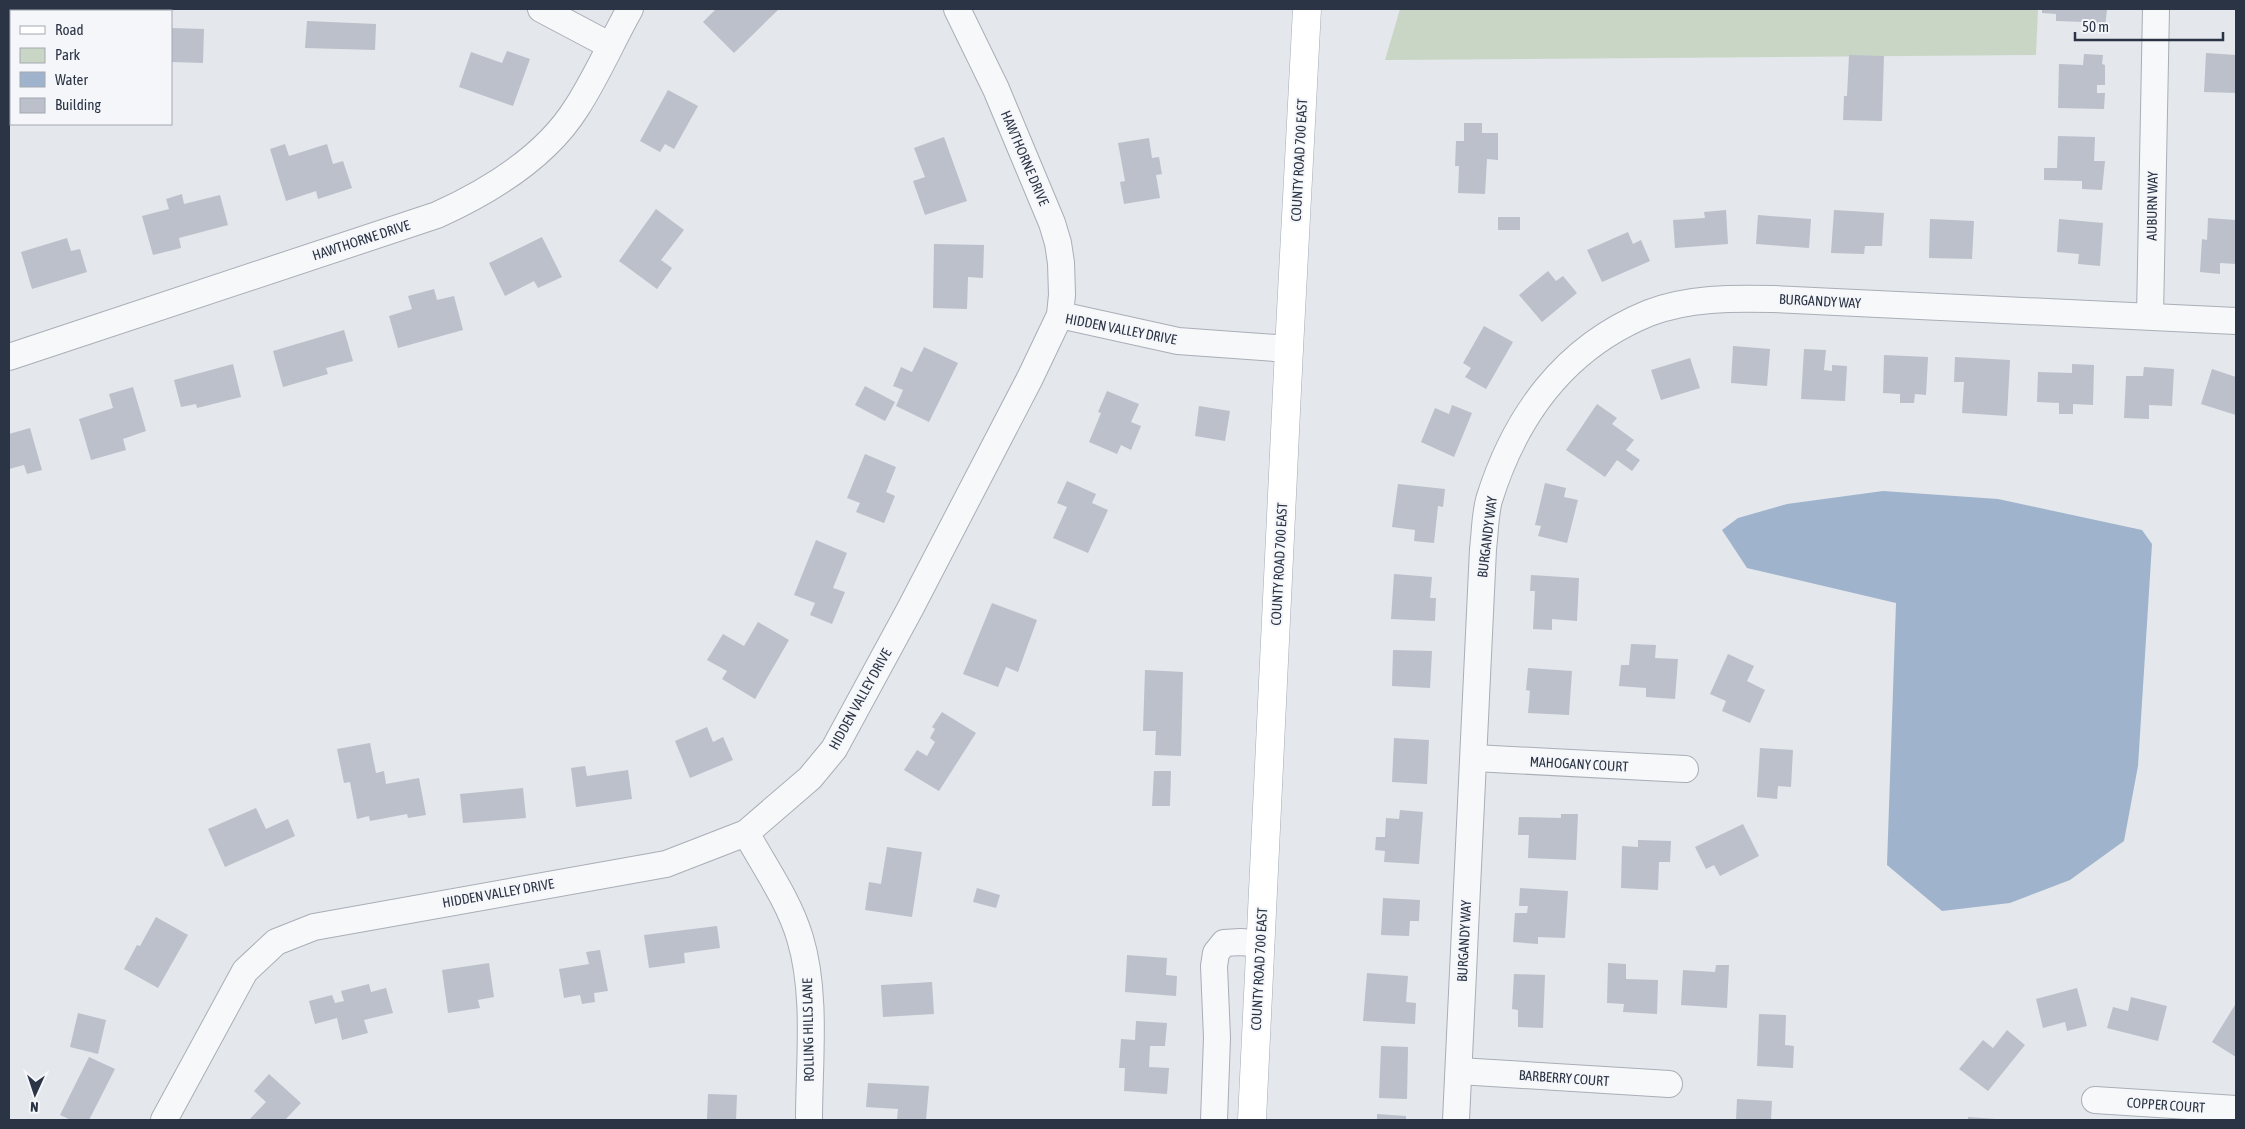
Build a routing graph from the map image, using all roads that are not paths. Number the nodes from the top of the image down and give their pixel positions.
1 (541, 9) edge
2 (630, 9) edge
3 (957, 9) edge
4 (1308, 9) edge
5 (2156, 9) edge
6 (609, 45) junction
7 (1060, 315) junction
8 (2150, 316) junction
9 (2236, 321) edge
10 (1289, 349) junction
11 (9, 357) edge
12 (1474, 758) junction
13 (1685, 769) dead end
14 (746, 833) junction
15 (1261, 944) junction
16 (1459, 1071) junction
17 (1669, 1084) dead end
18 (2095, 1100) dead end
19 (2236, 1109) edge
20 (164, 1120) edge
21 (809, 1120) edge
22 (1214, 1120) edge
23 (1252, 1120) edge
24 (1456, 1120) edge

1 - 6 street
2 - 6 street, HAWTHORNE DRIVE
3 - 7 street, HAWTHORNE DRIVE
4 - 10 main road, COUNTY ROAD 700 EAST
5 - 8 street, AUBURN WAY
6 - 11 street, HAWTHORNE DRIVE
7 - 10 street, HIDDEN VALLEY DRIVE
7 - 14 street, HIDDEN VALLEY DRIVE
8 - 9 street
8 - 12 street, BURGANDY WAY
10 - 15 main road, COUNTY ROAD 700 EAST
12 - 13 street, MAHOGANY COURT
12 - 16 street, BURGANDY WAY
14 - 20 street, HIDDEN VALLEY DRIVE
14 - 21 street, ROLLING HILLS LANE
15 - 22 street
15 - 23 main road, COUNTY ROAD 700 EAST
16 - 17 street, BARBERRY COURT
16 - 24 street, BURGANDY WAY
18 - 19 street, COPPER COURT

